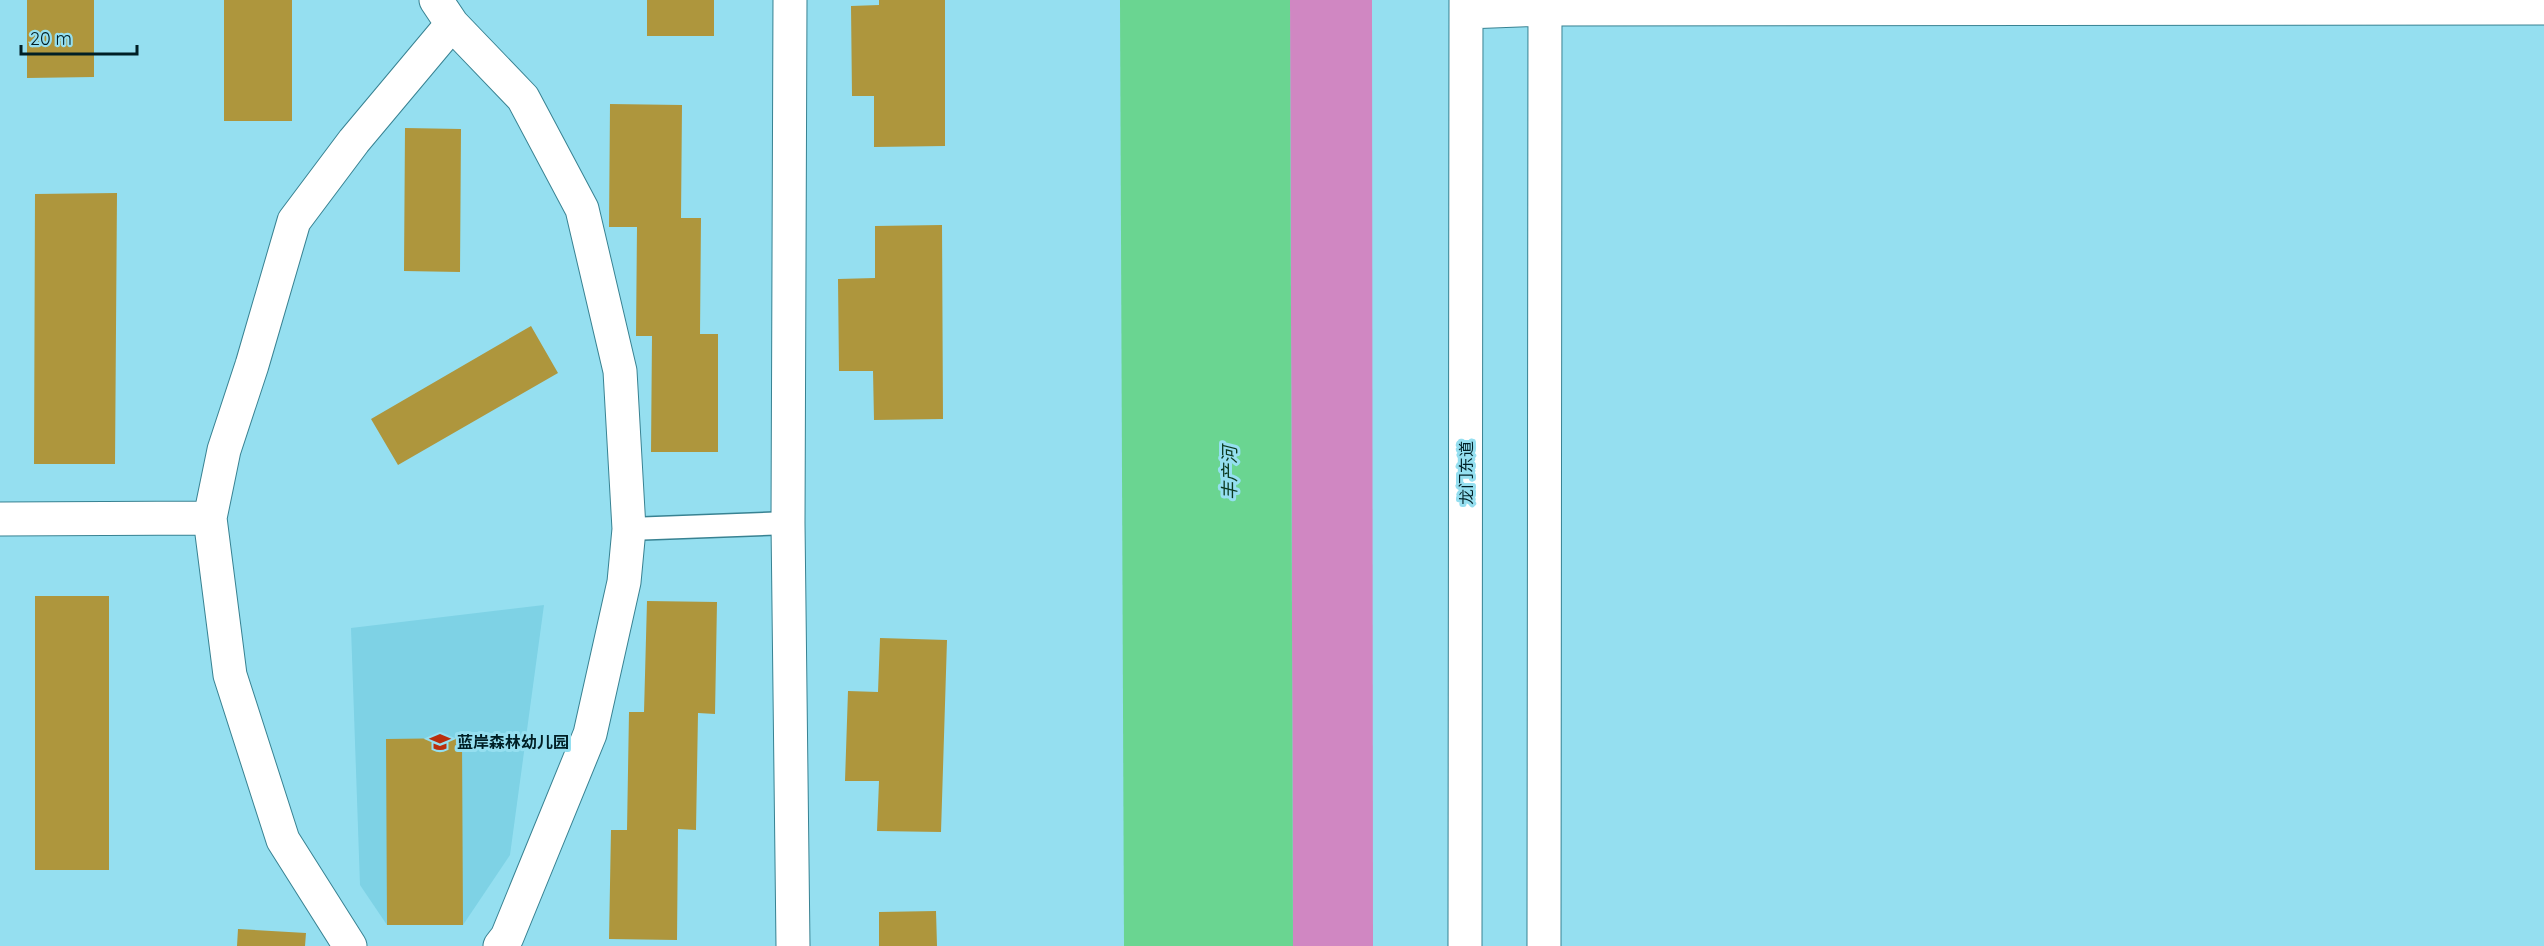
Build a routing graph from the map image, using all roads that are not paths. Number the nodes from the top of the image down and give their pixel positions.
1 (790, 0) edge
2 (1545, 5) edge
3 (1466, 6) edge
4 (2544, 8) edge
5 (444, 12) edge
6 (210, 518) junction
7 (0, 519) edge
8 (788, 523) junction
9 (629, 529) junction
10 (350, 946) edge
11 (500, 946) edge
12 (793, 946) edge
13 (1465, 946) edge
14 (1544, 946) edge

1 - 8 street
2 - 3 street
2 - 4 street
2 - 14 street
3 - 13 street, 龙门东道
5 - 6 street
5 - 9 street
6 - 7 street
6 - 10 street
8 - 9 lane
8 - 12 street
9 - 11 street

